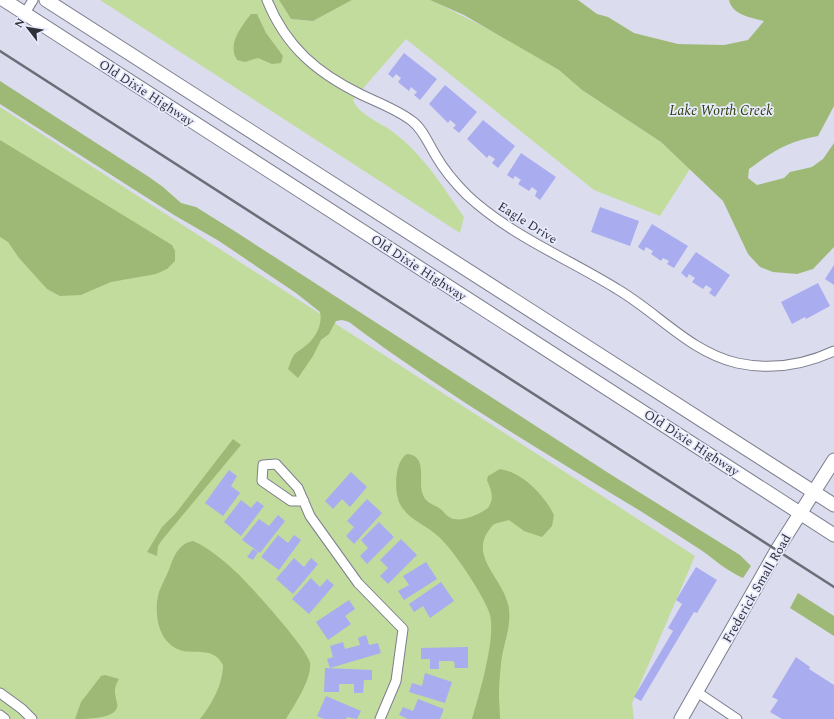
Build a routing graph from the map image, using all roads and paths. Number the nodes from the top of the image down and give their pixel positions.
1 (4, 0) edge
2 (33, 0) edge
3 (46, 0) edge
4 (266, 0) edge
5 (25, 13) junction
6 (834, 351) edge
7 (834, 460) edge
8 (813, 492) junction
9 (304, 501) junction
10 (834, 505) edge
11 (800, 513) junction
12 (834, 535) edge
13 (697, 692) junction
14 (0, 693) edge
15 (0, 715) edge
16 (5, 719) edge
17 (32, 719) edge
18 (380, 719) edge
19 (681, 719) edge
20 (737, 719) edge

1 - 5 main road, Old Dixie Highway
2 - 5 street
3 - 8 main road, Old Dixie Highway
4 - 6 street, Eagle Drive
5 - 11 main road, Old Dixie Highway
7 - 8 main road, Frederick Small Road
8 - 10 main road, Old Dixie Highway
8 - 11 main road, Frederick Small Road
9 - 9 street
9 - 18 street
11 - 12 main road, Old Dixie Highway
11 - 13 main road, Frederick Small Road
13 - 19 main road, Frederick Small Road
13 - 20 street
14 - 17 street
15 - 16 street

